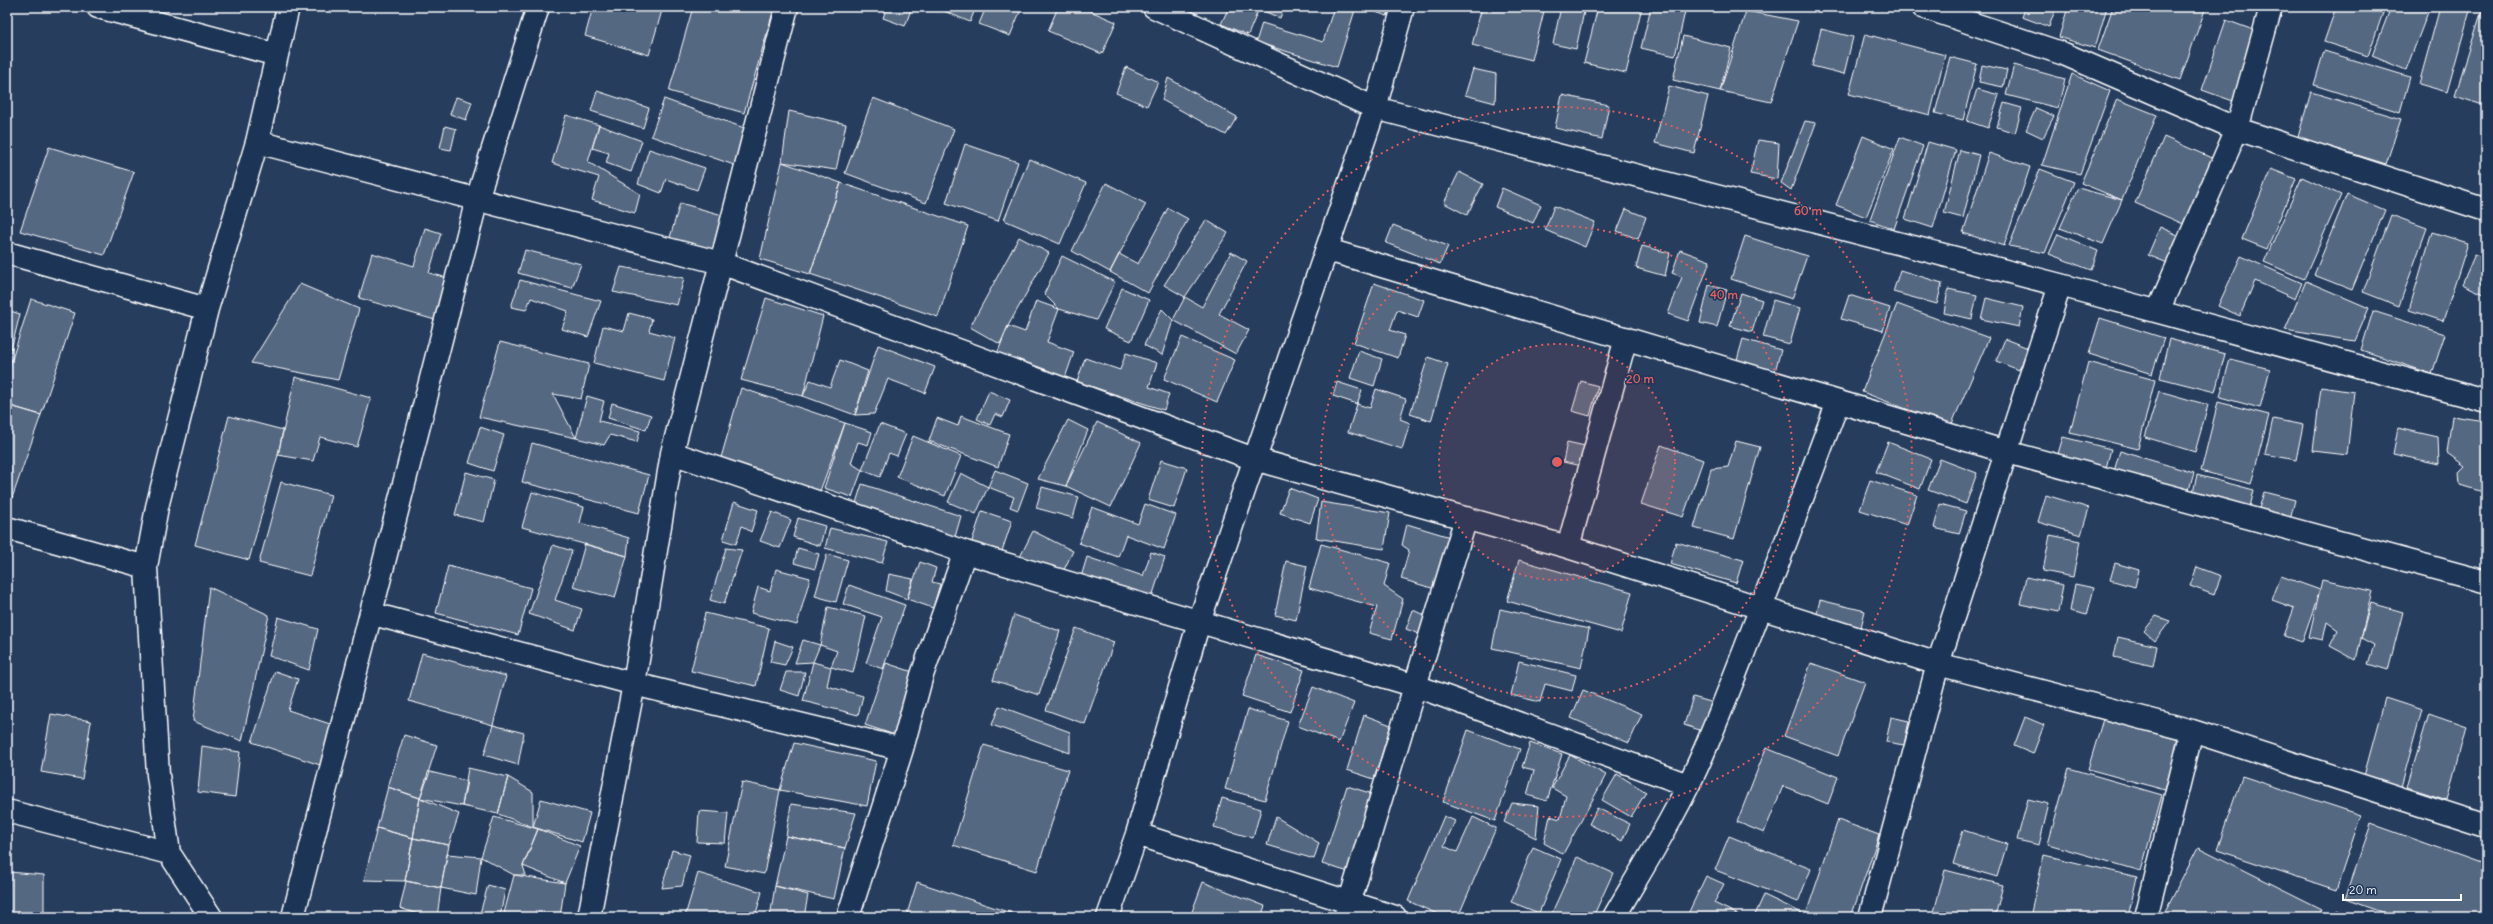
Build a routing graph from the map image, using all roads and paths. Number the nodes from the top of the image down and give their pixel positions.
1 (98, 7) edge
2 (288, 7) edge
3 (538, 7) edge
4 (787, 7) edge
5 (1154, 7) edge
6 (1403, 7) edge
7 (1923, 7) edge
8 (2271, 7) edge
9 (277, 55) junction
10 (1375, 108) junction
11 (2237, 129) junction
12 (257, 142) junction
13 (477, 199) junction
14 (2486, 210) edge
15 (1328, 250) junction
16 (7, 253) edge
17 (721, 263) junction
18 (2060, 286) junction
19 (208, 309) junction
20 (2158, 311) junction
21 (1626, 338) junction
22 (2486, 401) edge
23 (1838, 402) junction
24 (2007, 452) junction
25 (672, 453) junction
26 (1254, 459) junction
27 (1466, 518) junction
28 (7, 528) edge
29 (1568, 547) junction
30 (965, 552) junction
31 (146, 567) junction
32 (2486, 582) edge
33 (1761, 608) junction
34 (373, 614) junction
35 (1199, 622) junction
36 (1938, 664) junction
37 (634, 684) junction
38 (1416, 686) junction
39 (2192, 731) junction
40 (902, 749) junction
41 (1688, 785) junction
42 (7, 811) edge
43 (2486, 826) edge
44 (1137, 834) junction
45 (169, 853) junction
46 (1348, 910) edge
47 (211, 917) edge
48 (293, 917) edge
49 (589, 917) edge
50 (848, 917) edge
51 (1108, 917) edge
52 (1395, 917) edge
53 (1614, 917) edge
54 (1870, 917) edge
55 (2146, 917) edge

1 - 9 street
2 - 9 street
3 - 13 street
4 - 17 street
5 - 10 street
6 - 10 street
7 - 11 street
8 - 11 street
9 - 12 street
10 - 15 street
10 - 18 street
11 - 14 street
11 - 20 street
12 - 13 street
12 - 19 street
13 - 17 street
13 - 34 street
15 - 21 street
15 - 26 street
16 - 19 street
17 - 25 street
17 - 26 street
18 - 20 street
18 - 24 street
19 - 31 street
20 - 22 street
21 - 23 street
21 - 29 street
23 - 24 street
23 - 33 street
24 - 32 street
24 - 36 street
25 - 30 street
25 - 37 street
26 - 27 street
26 - 35 street
27 - 29 street
27 - 38 street
28 - 31 street
29 - 33 street
30 - 35 street
30 - 40 street
31 - 45 street
33 - 36 street
33 - 41 street
34 - 37 street
34 - 48 street
35 - 38 street
35 - 44 street
36 - 39 street
36 - 54 street
37 - 40 street
37 - 49 street
38 - 41 street
38 - 46 street
39 - 43 street
39 - 55 street
40 - 50 street
41 - 53 street
42 - 45 street
44 - 46 street
44 - 51 street
45 - 47 street
46 - 52 street

